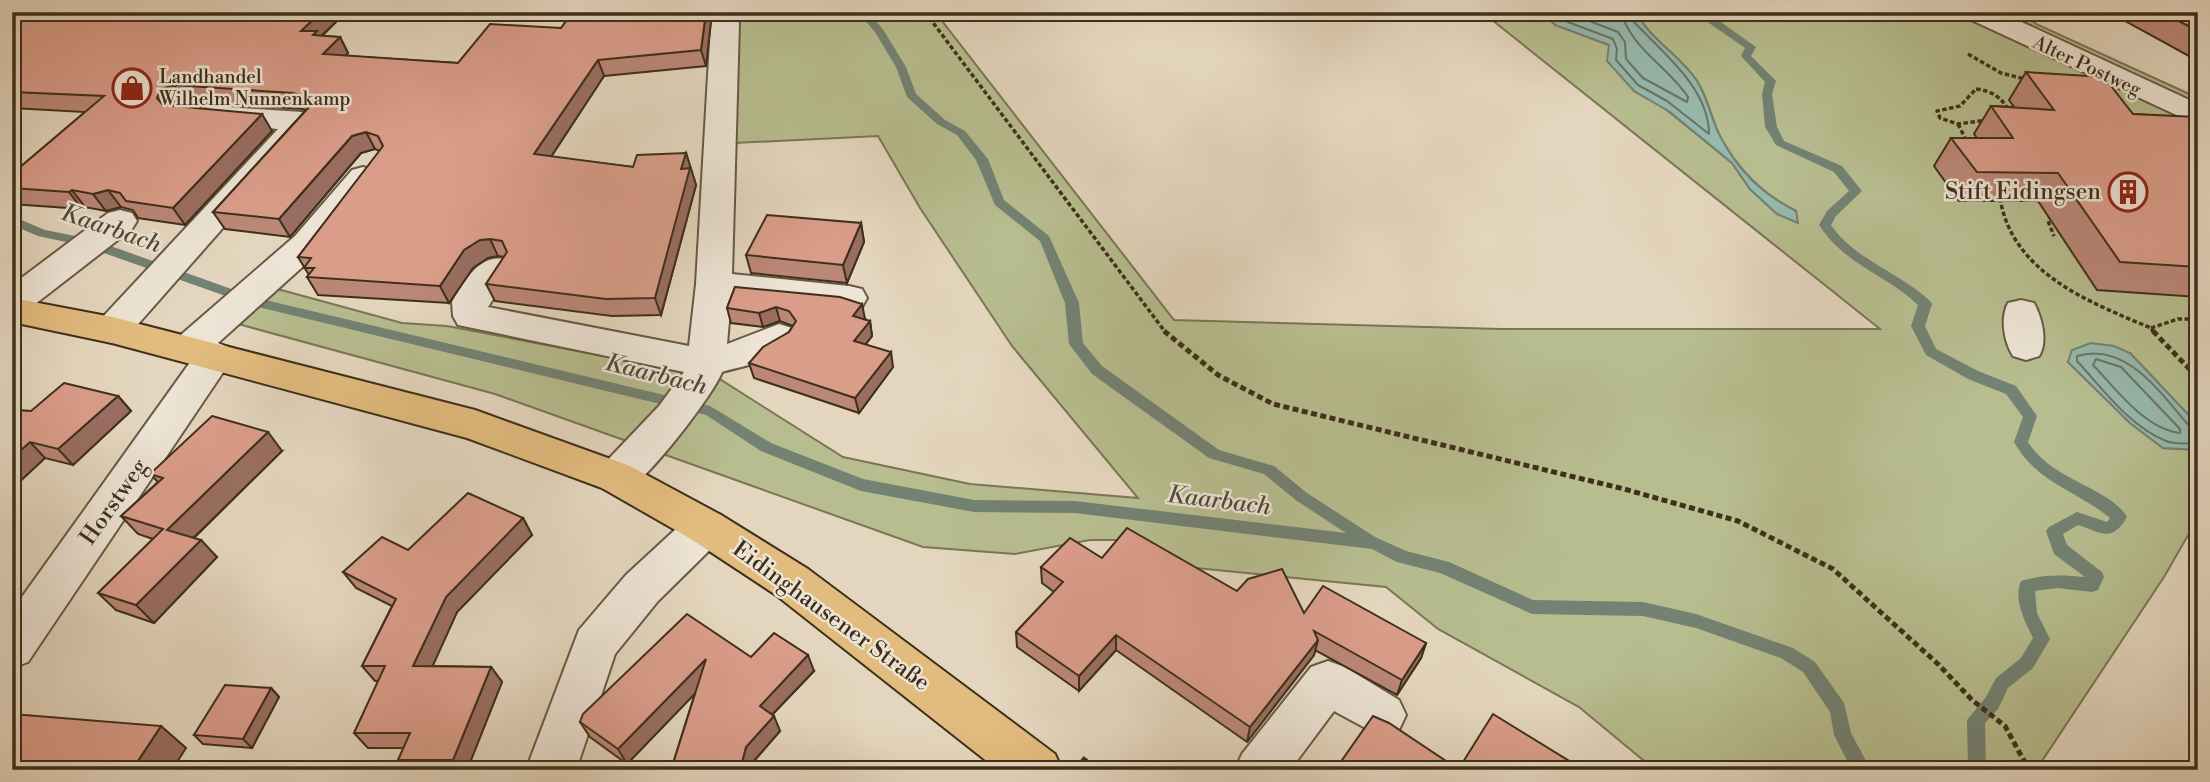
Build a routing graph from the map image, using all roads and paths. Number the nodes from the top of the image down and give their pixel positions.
1 (925, 12) edge
2 (1977, 12) edge
3 (725, 23) dead end
4 (185, 113) edge
5 (2198, 116) edge
6 (1958, 124) junction
7 (1972, 150) edge
8 (374, 162) edge
9 (1996, 192) edge
10 (2057, 212) dead end
11 (99, 236) dead end
12 (2054, 236) dead end
13 (496, 268) edge
14 (714, 284) junction
15 (849, 298) edge
16 (12, 303) edge
17 (12, 310) edge
18 (2198, 319) edge
19 (2151, 328) junction
20 (112, 330) junction
21 (779, 337) edge
22 (208, 342) junction
23 (703, 370) junction
24 (2198, 377) edge
25 (616, 477) junction
26 (706, 527) junction
27 (12, 648) edge
28 (1382, 715) dead end
29 (551, 770) edge
30 (1037, 770) edge
31 (1260, 770) edge
32 (2029, 770) edge

1 - 32 path
2 - 5 street, Alter Postweg
3 - 14 street
4 - 20 street
6 - 6 path
6 - 7 path
8 - 22 street
9 - 19 path
10 - 12 path
11 - 16 street
13 - 23 street
14 - 15 street
14 - 23 street
17 - 20 main road, Eidinghausener Straße
18 - 19 path
19 - 24 path
20 - 22 main road, Eidinghausener Straße
21 - 23 street
22 - 25 main road, Eidinghausener Straße
22 - 27 street, Horstweg
23 - 25 street
25 - 26 main road, Eidinghausener Straße
26 - 29 street
26 - 30 main road, Eidinghausener Straße
28 - 31 street

